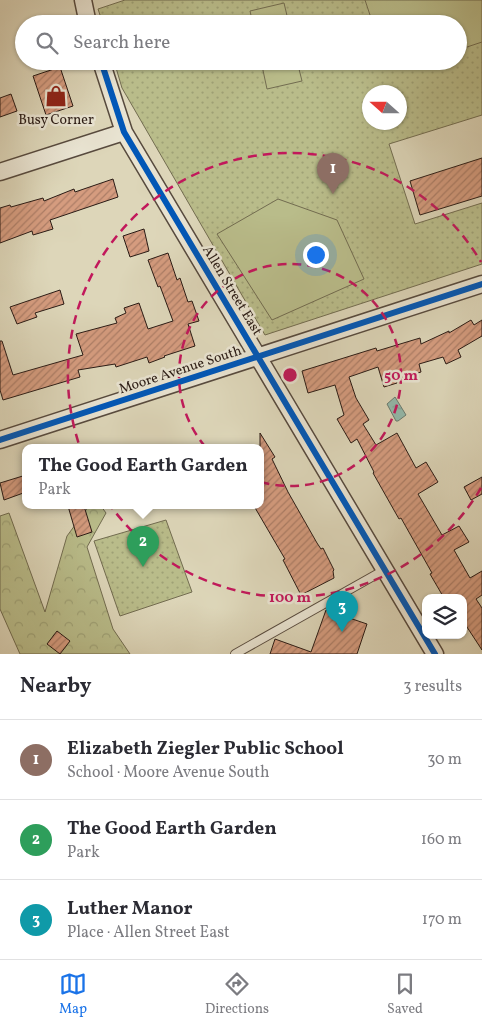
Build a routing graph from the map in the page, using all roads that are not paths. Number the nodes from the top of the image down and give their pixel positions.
1 (83, 0) edge
2 (86, 15) edge
3 (104, 70) edge
4 (124, 132) junction
5 (0, 172) edge
6 (482, 284) edge
7 (259, 357) junction
8 (0, 440) edge
9 (386, 569) junction
10 (235, 654) edge
11 (435, 654) edge

1 - 2 street
3 - 4 street, Allen Street East
4 - 5 street
4 - 7 street, Allen Street East
6 - 7 street, Moore Avenue South
7 - 8 street, Moore Avenue South
7 - 9 street, Allen Street East
9 - 10 lane
9 - 11 street, Allen Street East

